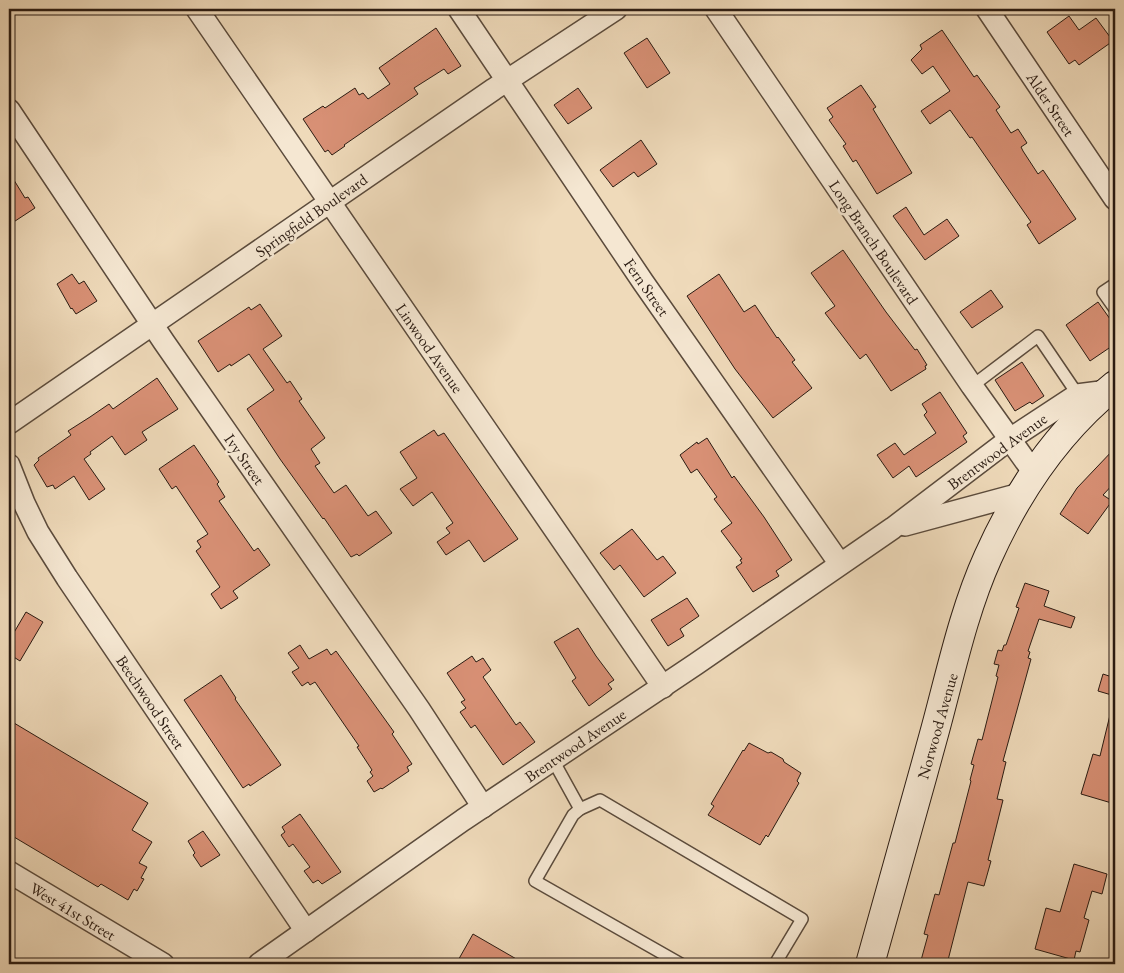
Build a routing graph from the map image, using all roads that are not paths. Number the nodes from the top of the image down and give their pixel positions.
1 (197, 9) edge
2 (459, 9) edge
3 (616, 9) edge
4 (716, 9) edge
5 (987, 9) edge
6 (506, 81) junction
7 (9, 110) edge
8 (1115, 199) edge
9 (330, 202) junction
10 (1115, 284) edge
11 (1115, 309) edge
12 (152, 324) junction
13 (972, 386) junction
14 (1097, 395) edge
15 (9, 423) edge
16 (1010, 440) junction
17 (10, 472) edge
18 (1027, 483) junction
19 (893, 528) junction
20 (840, 564) junction
21 (663, 687) junction
22 (553, 760) junction
23 (484, 807) junction
24 (580, 809) junction
25 (9, 872) edge
26 (306, 931) junction
27 (163, 964) edge
28 (259, 964) edge
29 (681, 964) edge
30 (775, 964) edge
31 (870, 964) edge

1 - 9 street, Linwood Avenue
2 - 6 street, Fern Street
3 - 6 street, Springfield Boulevard
4 - 13 street, Long Branch Boulevard
5 - 8 street, Alder Street
6 - 9 street, Springfield Boulevard
6 - 20 street, Fern Street
7 - 12 street, Ivy Street
9 - 12 street, Springfield Boulevard
9 - 21 street, Linwood Avenue
10 - 11 lane
12 - 15 street, Springfield Boulevard
12 - 23 street, Ivy Street
13 - 14 lane
13 - 16 street, Long Branch Boulevard
14 - 16 street, Brentwood Avenue
14 - 18 main road, Brentwood Avenue
16 - 18 street, Long Branch Boulevard
16 - 19 street, Brentwood Avenue
17 - 26 street, Beechwood Street
18 - 19 street, Brentwood Avenue
18 - 31 main road, Norwood Avenue
19 - 20 street, Brentwood Avenue
20 - 21 street, Brentwood Avenue
21 - 22 street, Brentwood Avenue
22 - 23 street, Brentwood Avenue
22 - 24 lane
23 - 26 street, Brentwood Avenue
24 - 29 lane
24 - 30 lane
25 - 27 street, West 41st Street
26 - 28 street, Brentwood Avenue

